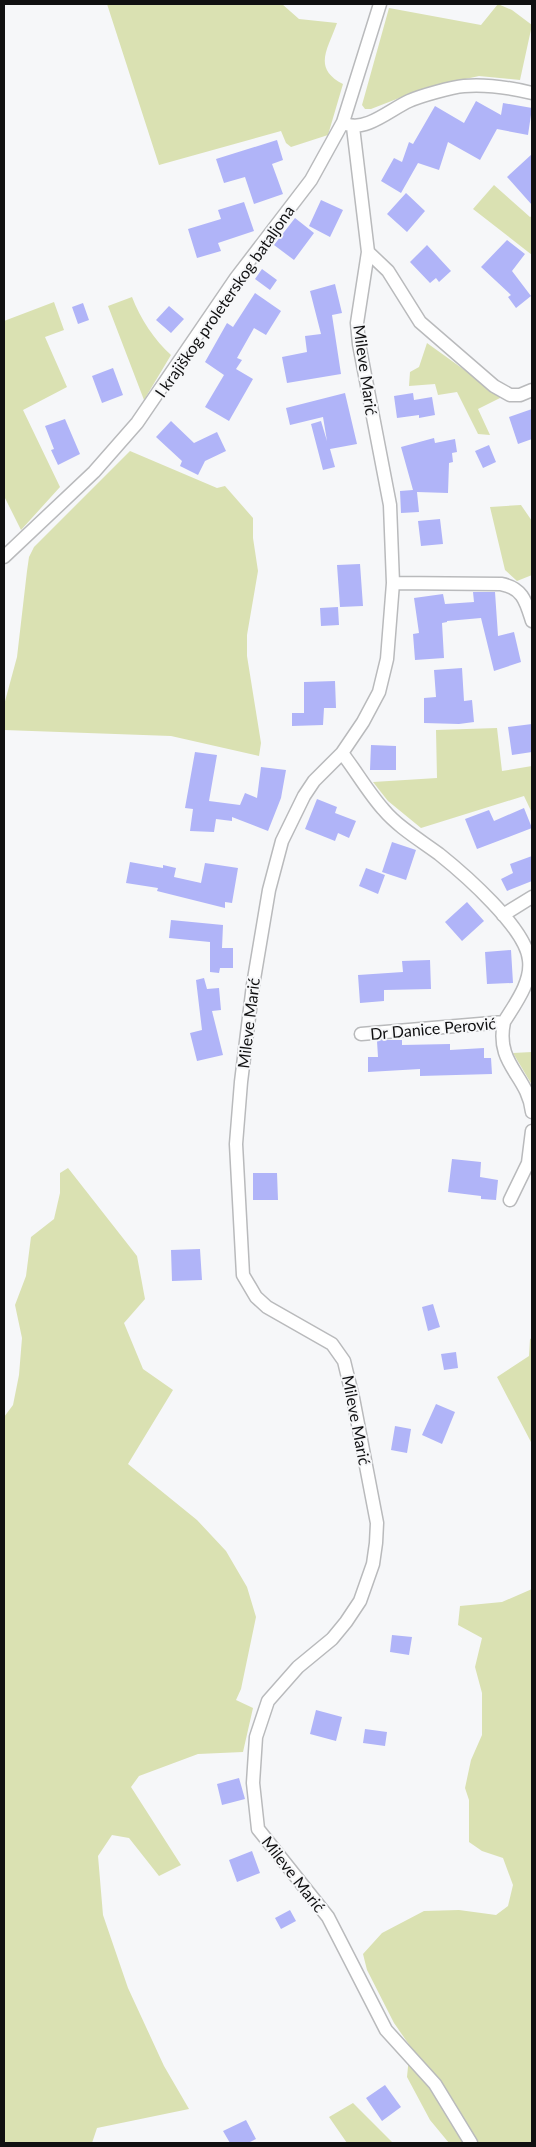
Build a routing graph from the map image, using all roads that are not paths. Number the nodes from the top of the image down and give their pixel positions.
1 (380, 4) edge
2 (532, 93) edge
3 (348, 124) junction
4 (368, 252) junction
5 (532, 390) edge
6 (4, 557) edge
7 (393, 583) junction
8 (532, 621) edge
9 (342, 753) junction
10 (532, 897) edge
11 (503, 915) junction
12 (504, 1022) junction
13 (361, 1034) dead end
14 (532, 1112) edge
15 (532, 1130) edge
16 (510, 1200) dead end
17 (472, 2143) edge

1 - 3 street, I krajiškog proleterskog bataljona
2 - 3 street
3 - 4 street, Mileve Marić
3 - 6 street, I krajiškog proleterskog bataljona
4 - 5 street
4 - 7 street, Mileve Marić
7 - 8 street
7 - 9 street, Mileve Marić
9 - 11 street, Dr Danice Perović
9 - 17 street, Mileve Marić
10 - 11 street
11 - 12 street, Dr Danice Perović
12 - 13 street, Dr Danice Perović
12 - 14 street
15 - 16 street

